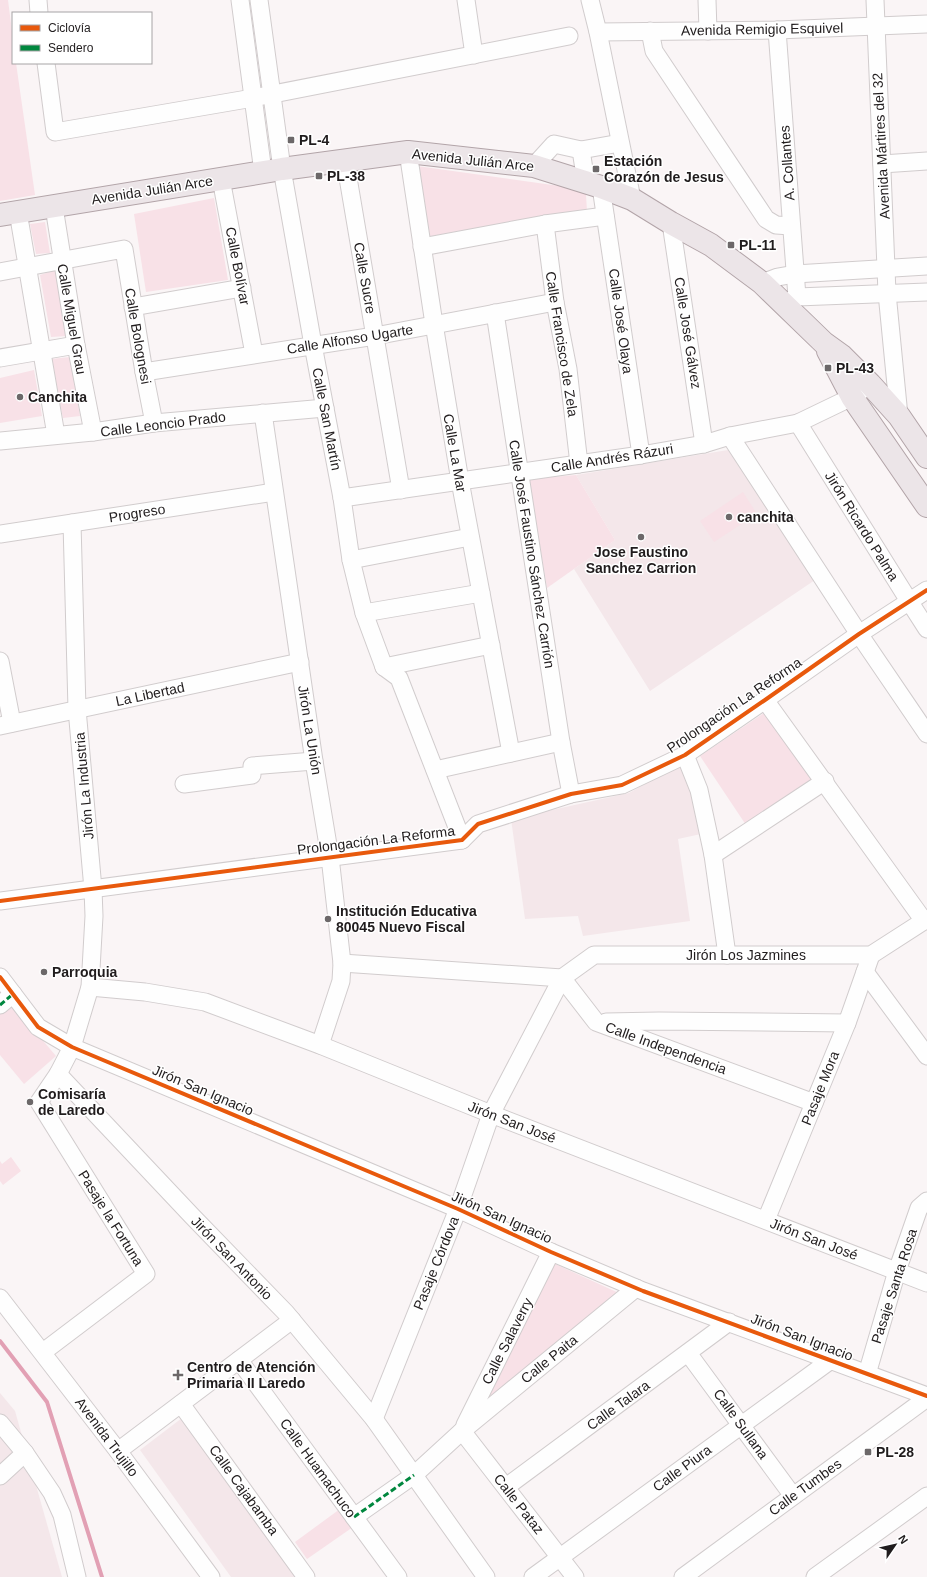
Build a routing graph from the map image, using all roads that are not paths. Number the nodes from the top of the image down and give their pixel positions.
1 (38, 0) edge
2 (240, 0) edge
3 (259, 0) edge
4 (466, 0) edge
5 (590, 0) edge
6 (707, 0) edge
7 (875, 0) edge
8 (40, 12) edge
9 (927, 24) edge
10 (876, 27) junction
11 (777, 30) junction
12 (650, 31) junction
13 (708, 31) junction
14 (598, 32) junction
15 (568, 36) dead end
16 (474, 55) junction
17 (46, 64) edge
18 (272, 94) junction
19 (254, 98) junction
20 (620, 143) junction
21 (581, 150) junction
22 (408, 152) junction
23 (345, 160) junction
24 (927, 161) edge
25 (882, 164) junction
26 (534, 166) junction
27 (273, 170) junction
28 (221, 179) junction
29 (593, 184) junction
30 (632, 199) junction
31 (54, 207) junction
32 (9, 213) edge
33 (605, 216) junction
34 (671, 223) junction
35 (545, 224) junction
36 (791, 226) junction
37 (422, 247) junction
38 (62, 260) junction
39 (927, 266) edge
40 (27, 267) junction
41 (886, 269) junction
42 (0, 272) edge
43 (795, 274) junction
44 (762, 283) junction
45 (242, 288) junction
46 (927, 292) edge
47 (887, 293) junction
48 (790, 301) junction
49 (555, 302) junction
50 (133, 307) junction
51 (495, 313) junction
52 (434, 324) junction
53 (374, 336) junction
54 (824, 342) junction
55 (76, 345) junction
56 (313, 345) junction
57 (42, 351) junction
58 (254, 354) junction
59 (0, 358) edge
60 (144, 372) junction
61 (870, 384) junction
62 (852, 397) junction
63 (325, 408) junction
64 (263, 413) junction
65 (899, 416) junction
66 (154, 423) junction
67 (798, 423) junction
68 (93, 432) junction
69 (56, 436) junction
70 (730, 436) junction
71 (0, 441) edge
72 (704, 444) junction
73 (641, 455) junction
74 (927, 457) edge
75 (579, 464) junction
76 (520, 472) junction
77 (460, 481) junction
78 (401, 490) junction
79 (274, 492) junction
80 (342, 498) junction
81 (927, 506) edge
82 (72, 523) junction
83 (0, 534) edge
84 (470, 537) junction
85 (351, 560) junction
86 (927, 590) edge
87 (481, 592) junction
88 (909, 602) junction
89 (364, 613) junction
90 (927, 629) edge
91 (859, 634) junction
92 (491, 645) junction
93 (0, 661) edge
94 (300, 662) junction
95 (384, 667) junction
96 (765, 700) junction
97 (77, 709) junction
98 (6, 725) edge
99 (927, 734) edge
100 (561, 742) junction
101 (511, 753) junction
102 (685, 755) junction
103 (314, 761) junction
104 (435, 770) junction
105 (825, 781) junction
106 (184, 784) dead end
107 (571, 794) junction
108 (462, 840) junction
109 (713, 855) junction
110 (330, 857) junction
111 (93, 889) junction
112 (0, 901) edge
113 (925, 920) edge
114 (727, 955) junction
115 (871, 955) junction
116 (342, 963) junction
117 (865, 972) junction
118 (0, 977) edge
119 (562, 978) junction
120 (90, 987) junction
121 (13, 994) junction
122 (0, 1005) edge
123 (596, 1022) junction
124 (847, 1023) junction
125 (320, 1045) junction
126 (72, 1047) junction
127 (927, 1056) edge
128 (58, 1074) junction
129 (814, 1103) junction
130 (491, 1114) junction
131 (927, 1201) edge
132 (458, 1209) junction
133 (766, 1220) junction
134 (551, 1252) junction
135 (897, 1272) junction
136 (927, 1283) edge
137 (636, 1288) junction
138 (0, 1298) edge
139 (292, 1320) junction
140 (729, 1322) junction
141 (43, 1352) junction
142 (688, 1353) junction
143 (239, 1360) junction
144 (830, 1360) junction
145 (867, 1374) junction
146 (927, 1397) edge
147 (181, 1404) junction
148 (374, 1419) junction
149 (0, 1423) edge
150 (742, 1424) junction
151 (462, 1431) junction
152 (118, 1451) junction
153 (25, 1453) junction
154 (414, 1475) junction
155 (0, 1476) edge
156 (506, 1487) junction
157 (793, 1496) junction
158 (927, 1496) edge
159 (354, 1518) junction
160 (560, 1557) junction
161 (77, 1577) edge
162 (212, 1577) edge
163 (306, 1577) edge
164 (398, 1577) edge
165 (486, 1577) edge
166 (533, 1577) edge
167 (574, 1577) edge
168 (683, 1577) edge
169 (815, 1577) edge

1 - 8 street
2 - 19 street
3 - 18 street
4 - 16 street
5 - 14 street
6 - 13 street
7 - 10 street, Avenida Mártires del 32
9 - 10 street, Avenida Remigio Esquivel
10 - 11 street, Avenida Remigio Esquivel
10 - 25 street, Avenida Mártires del 32
11 - 13 street, Avenida Remigio Esquivel
11 - 36 street, A. Collantes
12 - 13 street, Avenida Remigio Esquivel
12 - 14 street, Avenida Remigio Esquivel
12 - 36 street
14 - 20 street
15 - 16 street
16 - 18 street
17 - 19 street
18 - 19 street
18 - 27 street
19 - 27 street
20 - 21 street
20 - 30 street
21 - 26 street
21 - 29 street, Calle José Olaya
22 - 23 main road, Avenida Julián Arce
22 - 26 main road, Avenida Julián Arce
22 - 37 street, Calle La Mar
23 - 27 main road, Avenida Julián Arce
23 - 53 street, Calle Sucre
24 - 25 street
25 - 41 street, Avenida Mártires del 32
26 - 29 main road, Avenida Julián Arce
27 - 28 main road, Avenida Julián Arce
27 - 56 street, Calle San Martín
28 - 31 main road, Avenida Julián Arce
28 - 45 street, Calle Bolívar
29 - 30 main road, Avenida Julián Arce
29 - 33 street, Calle José Olaya
30 - 34 main road, Avenida Julián Arce
31 - 32 main road, Avenida Julián Arce
31 - 38 street, Calle Miguel Grau
32 - 40 street
33 - 35 street
33 - 73 street, Calle José Olaya
34 - 44 main road, Avenida Julián Arce
34 - 72 street, Calle José Gálvez
35 - 37 street
35 - 49 street, Calle Francisco de Zela
36 - 43 street, A. Collantes
37 - 52 street, Calle La Mar
38 - 40 street
38 - 50 street, Calle Bolognesi
38 - 55 street, Calle Miguel Grau
39 - 41 street
40 - 42 street
40 - 57 street
41 - 43 street
41 - 47 street, Avenida Mártires del 32
43 - 44 street
43 - 48 street, A. Collantes
44 - 48 main road, Avenida Julián Arce
45 - 50 street
45 - 58 street, Calle Bolívar
46 - 47 street
47 - 48 street
47 - 65 street, Avenida Mártires del 32
48 - 54 main road, Avenida Julián Arce
49 - 51 street, Calle Alfonso Ugarte
49 - 75 street, Calle Francisco de Zela
50 - 60 street, Calle Bolognesi
51 - 52 street, Calle Alfonso Ugarte
51 - 76 street, Calle José Faustino Sánchez Carrión
52 - 53 street, Calle Alfonso Ugarte
52 - 77 street, Calle La Mar
53 - 56 street, Calle Alfonso Ugarte
53 - 78 street, Calle Sucre
54 - 61 main road, Avenida Julián Arce
54 - 62 main road, Avenida Julián Arce
55 - 57 street
55 - 68 street, Calle Miguel Grau
56 - 58 street, Calle Alfonso Ugarte
56 - 63 street, Calle San Martín
57 - 59 street
57 - 69 street
58 - 60 street, Calle Alfonso Ugarte
60 - 66 street, Calle Bolognesi
61 - 62 street, Calle Andrés Rázuri
61 - 65 main road, Avenida Julián Arce
62 - 67 street, Calle Andrés Rázuri
62 - 81 main road, Avenida Julián Arce
63 - 64 street, Calle Leoncio Prado
63 - 80 street, Calle San Martín
64 - 66 street, Calle Leoncio Prado
64 - 79 street, Jirón La Unión
65 - 74 main road, Avenida Julián Arce
66 - 68 street, Calle Leoncio Prado
67 - 70 street, Calle Andrés Rázuri
67 - 88 street, Jirón Ricardo Palma
68 - 69 street, Calle Leoncio Prado
69 - 71 street, Calle Leoncio Prado
70 - 72 street, Calle Andrés Rázuri
70 - 91 street
72 - 73 street, Calle Andrés Rázuri
73 - 75 street, Calle Andrés Rázuri
75 - 76 street, Calle Andrés Rázuri
76 - 77 street, Calle Andrés Rázuri
76 - 100 street, Calle José Faustino Sánchez Carrión
77 - 78 street, Calle Andrés Rázuri
77 - 84 street, Calle La Mar
78 - 80 street, Calle Andrés Rázuri
79 - 82 street, Progreso
79 - 94 street, Jirón La Unión
80 - 85 street, Calle San Martín
82 - 83 street, Progreso
82 - 97 street, Jirón La Industria
84 - 85 street
84 - 87 street, Calle La Mar
85 - 89 street, Calle San Martín
86 - 88 street, Prolongación La Reforma
87 - 89 street
87 - 92 street, Calle La Mar
88 - 90 street, Jirón Ricardo Palma
88 - 91 street, Prolongación La Reforma
89 - 95 street, Calle San Martín
91 - 96 street, Prolongación La Reforma
91 - 99 street
92 - 95 street
92 - 101 street, Calle La Mar
93 - 98 street
94 - 97 street, La Libertad
94 - 103 street, Jirón La Unión
95 - 104 street
96 - 102 street, Prolongación La Reforma
96 - 105 street
97 - 98 street, La Libertad
97 - 111 street, Jirón La Industria
100 - 101 street
100 - 107 street, Calle José Faustino Sánchez Carrión
101 - 104 street
102 - 107 street, Prolongación La Reforma
102 - 109 street
103 - 106 street
103 - 110 street, Jirón La Unión
104 - 108 street
105 - 109 street
105 - 113 street
107 - 108 street, Prolongación La Reforma
108 - 110 street, Prolongación La Reforma
109 - 114 street
110 - 111 street, Prolongación La Reforma
110 - 116 street, Jirón La Unión
111 - 112 street, Prolongación La Reforma
111 - 120 street, Jirón La Industria
113 - 115 street
114 - 115 street, Jirón Los Jazmines
114 - 119 street, Jirón Los Jazmines
115 - 117 street, Pasaje Mora
116 - 119 street
116 - 125 street, Jirón La Unión
117 - 124 street, Pasaje Mora
117 - 127 street
118 - 121 street, Jirón San Ignacio
119 - 123 street, Calle Independencia
119 - 130 street, Pasaje Córdova
120 - 125 street, Jirón San José
120 - 126 street, Jirón La Industria
121 - 122 street
121 - 126 street, Jirón San Ignacio
123 - 124 street
123 - 129 street, Calle Independencia
124 - 129 street, Pasaje Mora
125 - 130 street, Jirón San José
126 - 128 street
126 - 132 street, Jirón San Ignacio
128 - 139 street, Jirón San Antonio
128 - 141 street, Pasaje la Fortuna
129 - 133 street, Pasaje Mora
130 - 132 street, Pasaje Córdova
130 - 133 street, Jirón San José
131 - 135 street, Pasaje Santa Rosa
132 - 134 street, Jirón San Ignacio
132 - 148 street, Pasaje Córdova
133 - 135 street, Jirón San José
134 - 137 street, Jirón San Ignacio
134 - 151 street, Calle Salaverry
135 - 136 street, Jirón San José
135 - 145 street, Pasaje Santa Rosa
137 - 140 street, Jirón San Ignacio
137 - 151 street, Calle Paita
138 - 141 street, Avenida Trujillo
139 - 143 street
139 - 148 street, Jirón San Antonio
140 - 142 street, Calle Talara
140 - 144 street, Jirón San Ignacio
141 - 152 street, Avenida Trujillo
142 - 150 street, Calle Sullana
142 - 156 street, Calle Talara
143 - 147 street
143 - 159 street, Calle Huamachuco
144 - 145 street, Jirón San Ignacio
144 - 150 street, Calle Piura
145 - 146 street, Jirón San Ignacio
146 - 157 street, Calle Tumbes
147 - 152 street
147 - 163 street, Calle Cajabamba
148 - 154 street, Jirón San Antonio
149 - 153 street
150 - 157 street, Calle Sullana
150 - 160 street, Calle Piura
151 - 154 street, Calle Paita
151 - 156 street, Calle Pataz
152 - 162 street, Avenida Trujillo
153 - 155 street
153 - 161 street
154 - 159 street, Calle Paita
154 - 165 street, Jirón San Antonio
156 - 160 street, Calle Pataz
157 - 168 street, Calle Tumbes
158 - 169 street
159 - 164 street, Calle Huamachuco
160 - 166 street, Calle Piura
160 - 167 street, Calle Pataz

